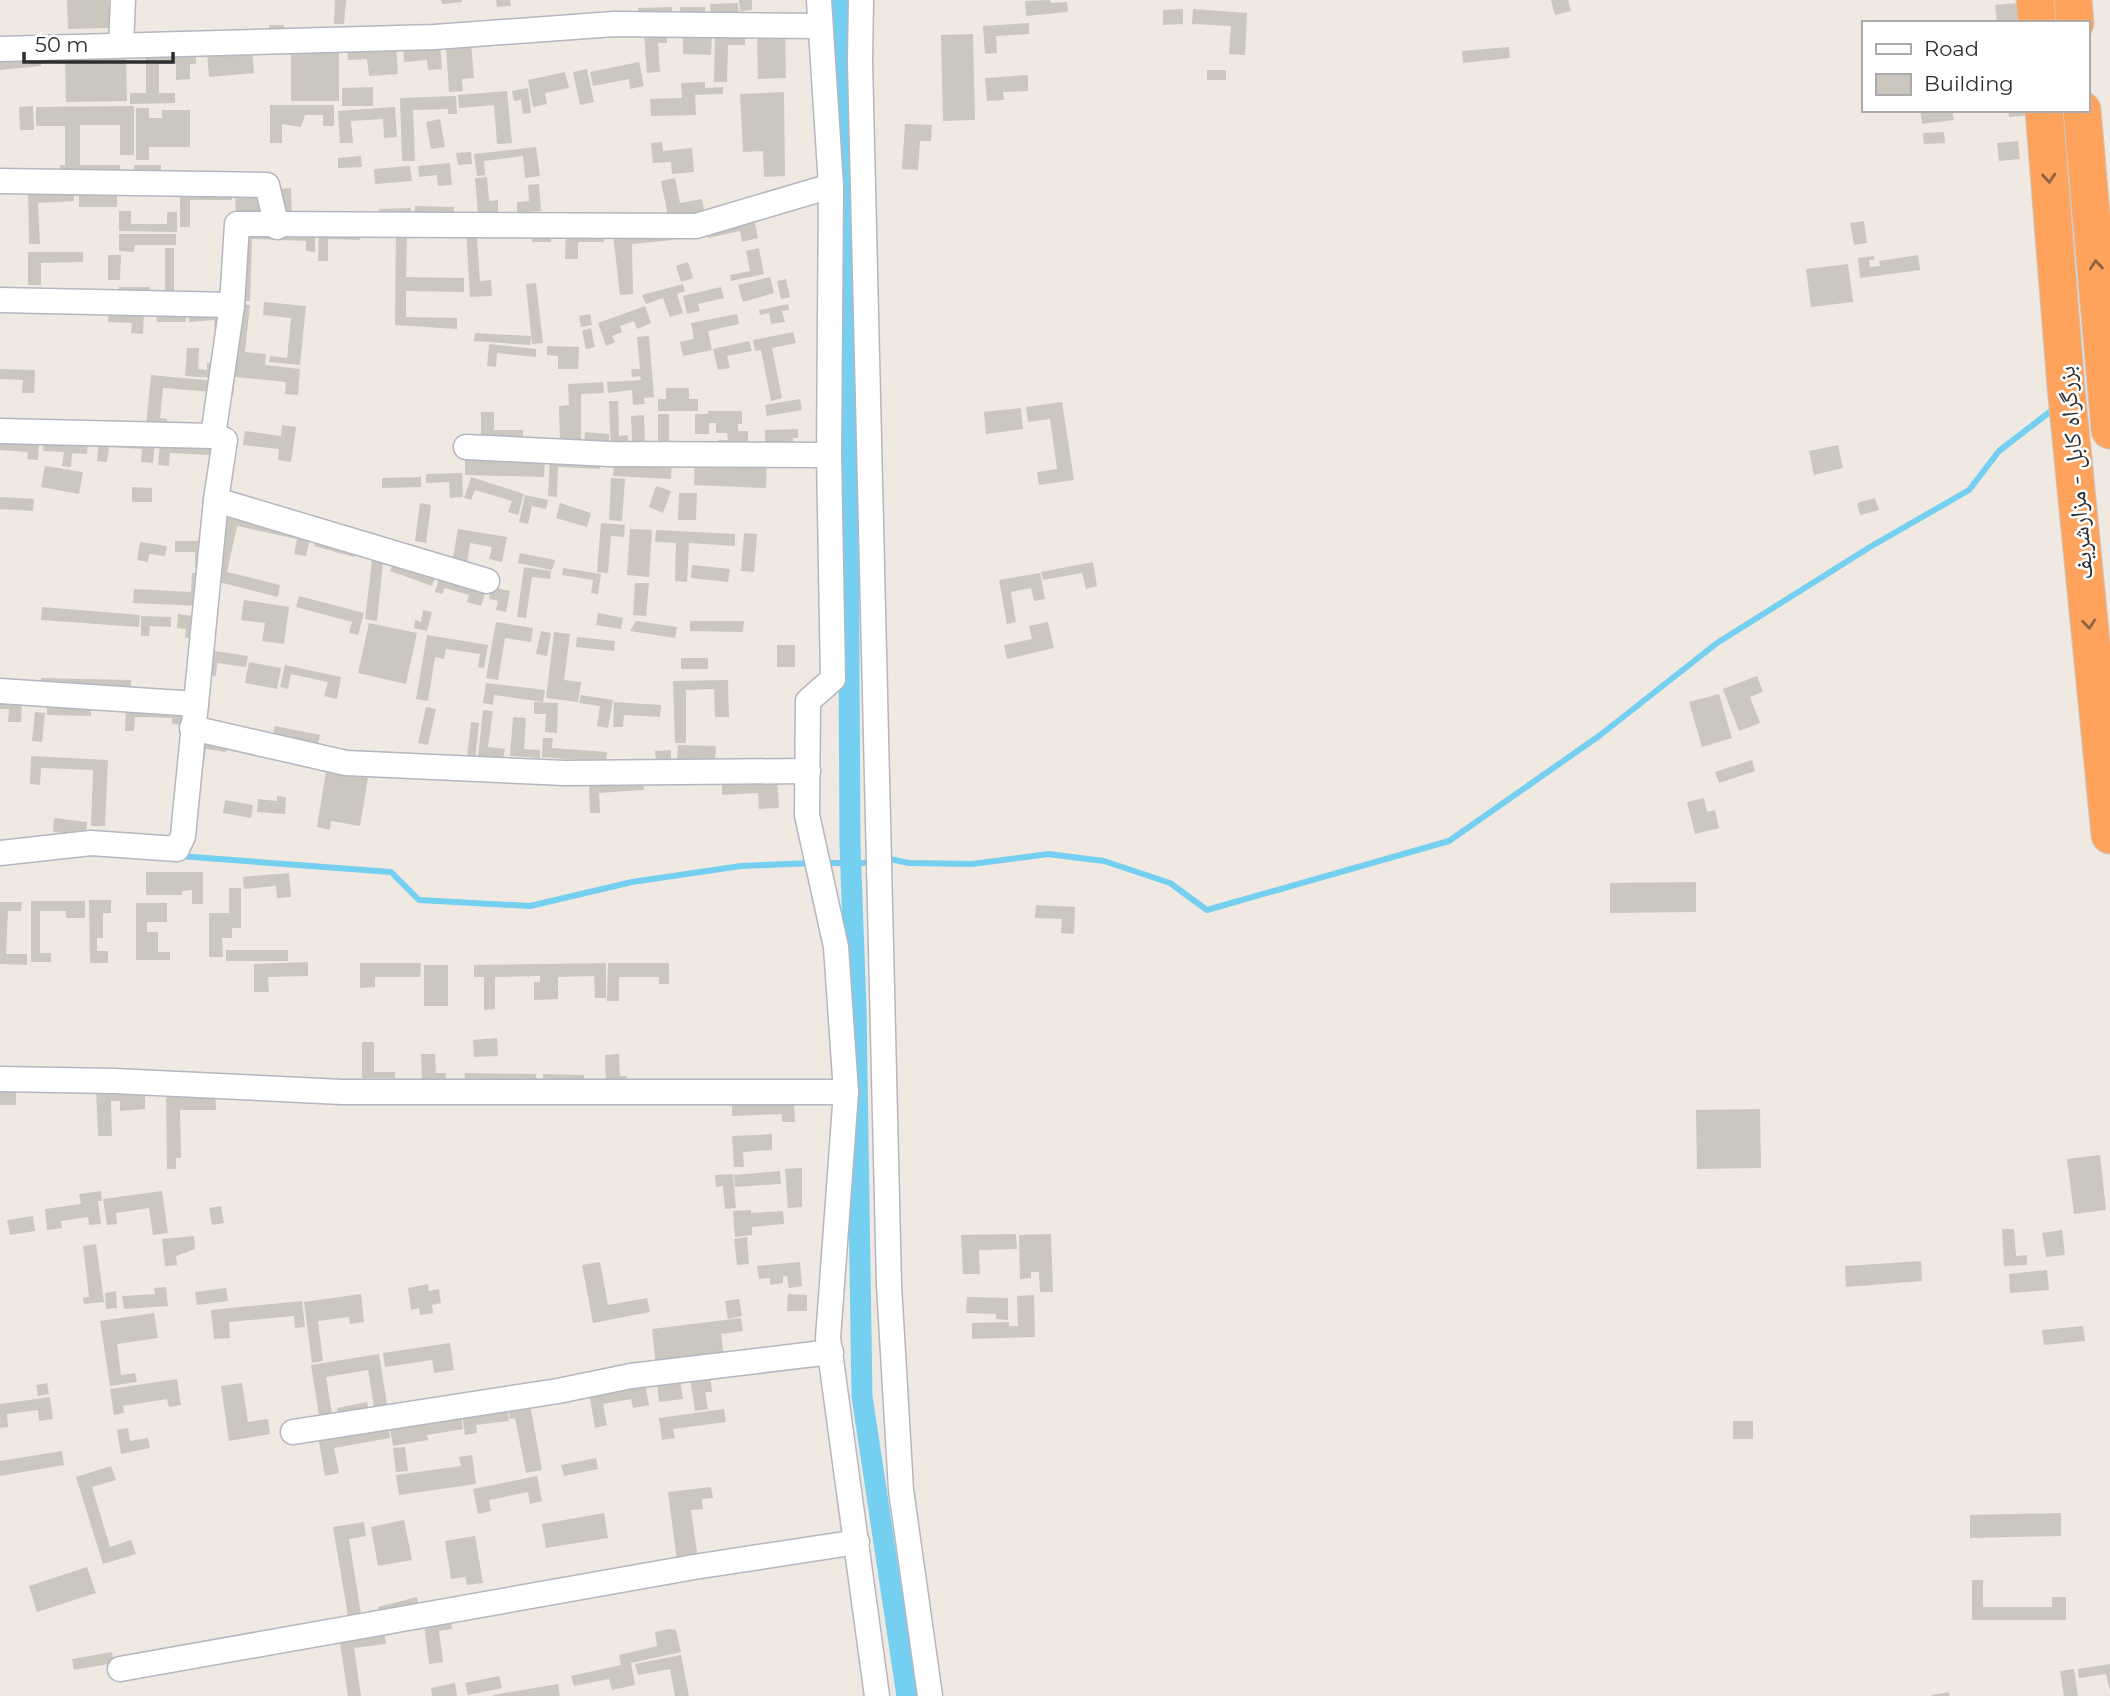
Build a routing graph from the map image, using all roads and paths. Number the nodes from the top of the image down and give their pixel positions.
1 (123, 0) edge
2 (819, 0) edge
3 (862, 0) edge
4 (2035, 0) edge
5 (2073, 0) edge
6 (2037, 21) edge
7 (2075, 21) edge
8 (820, 26) junction
9 (121, 45) junction
10 (0, 49) edge
11 (2044, 112) edge
12 (2082, 112) edge
13 (0, 181) edge
14 (831, 186) junction
15 (277, 227) junction
16 (0, 300) edge
17 (232, 305) junction
18 (2108, 384) edge
19 (2066, 387) junction
20 (2110, 430) edge
21 (0, 431) edge
22 (213, 436) junction
23 (466, 447) dead end
24 (829, 455) junction
25 (216, 500) junction
26 (487, 581) dead end
27 (0, 691) edge
28 (196, 704) junction
29 (192, 728) junction
30 (807, 771) junction
31 (2110, 835) edge
32 (0, 853) edge
33 (0, 1079) edge
34 (846, 1092) junction
35 (831, 1352) junction
36 (293, 1432) dead end
37 (857, 1542) junction
38 (120, 1669) dead end
39 (877, 1696) edge
40 (930, 1696) edge

1 - 9 street
2 - 8 street
3 - 40 street
4 - 6 highway
5 - 7 highway
8 - 9 street
8 - 14 street
9 - 10 street
11 -> 19 highway, بزرگراه کابل - مزارشریف
18 -> 12 highway, بزرگراه کابل - مزارشریف
13 - 15 street
14 - 15 street
14 - 24 street
15 - 17 street
16 - 17 street
17 - 22 street
18 - 19 street
18 - 20 highway, بزرگراه کابل - مزارشریف
19 -> 31 highway, بزرگراه کابل - مزارشریف
21 - 22 street
22 - 25 street
23 - 24 street
24 - 30 street
25 - 26 street
25 - 28 street
27 - 28 street
28 - 29 street
29 - 30 street
29 - 32 street
30 - 34 street
33 - 34 street
34 - 35 street
35 - 36 street
35 - 37 street
37 - 38 street
37 - 39 street

